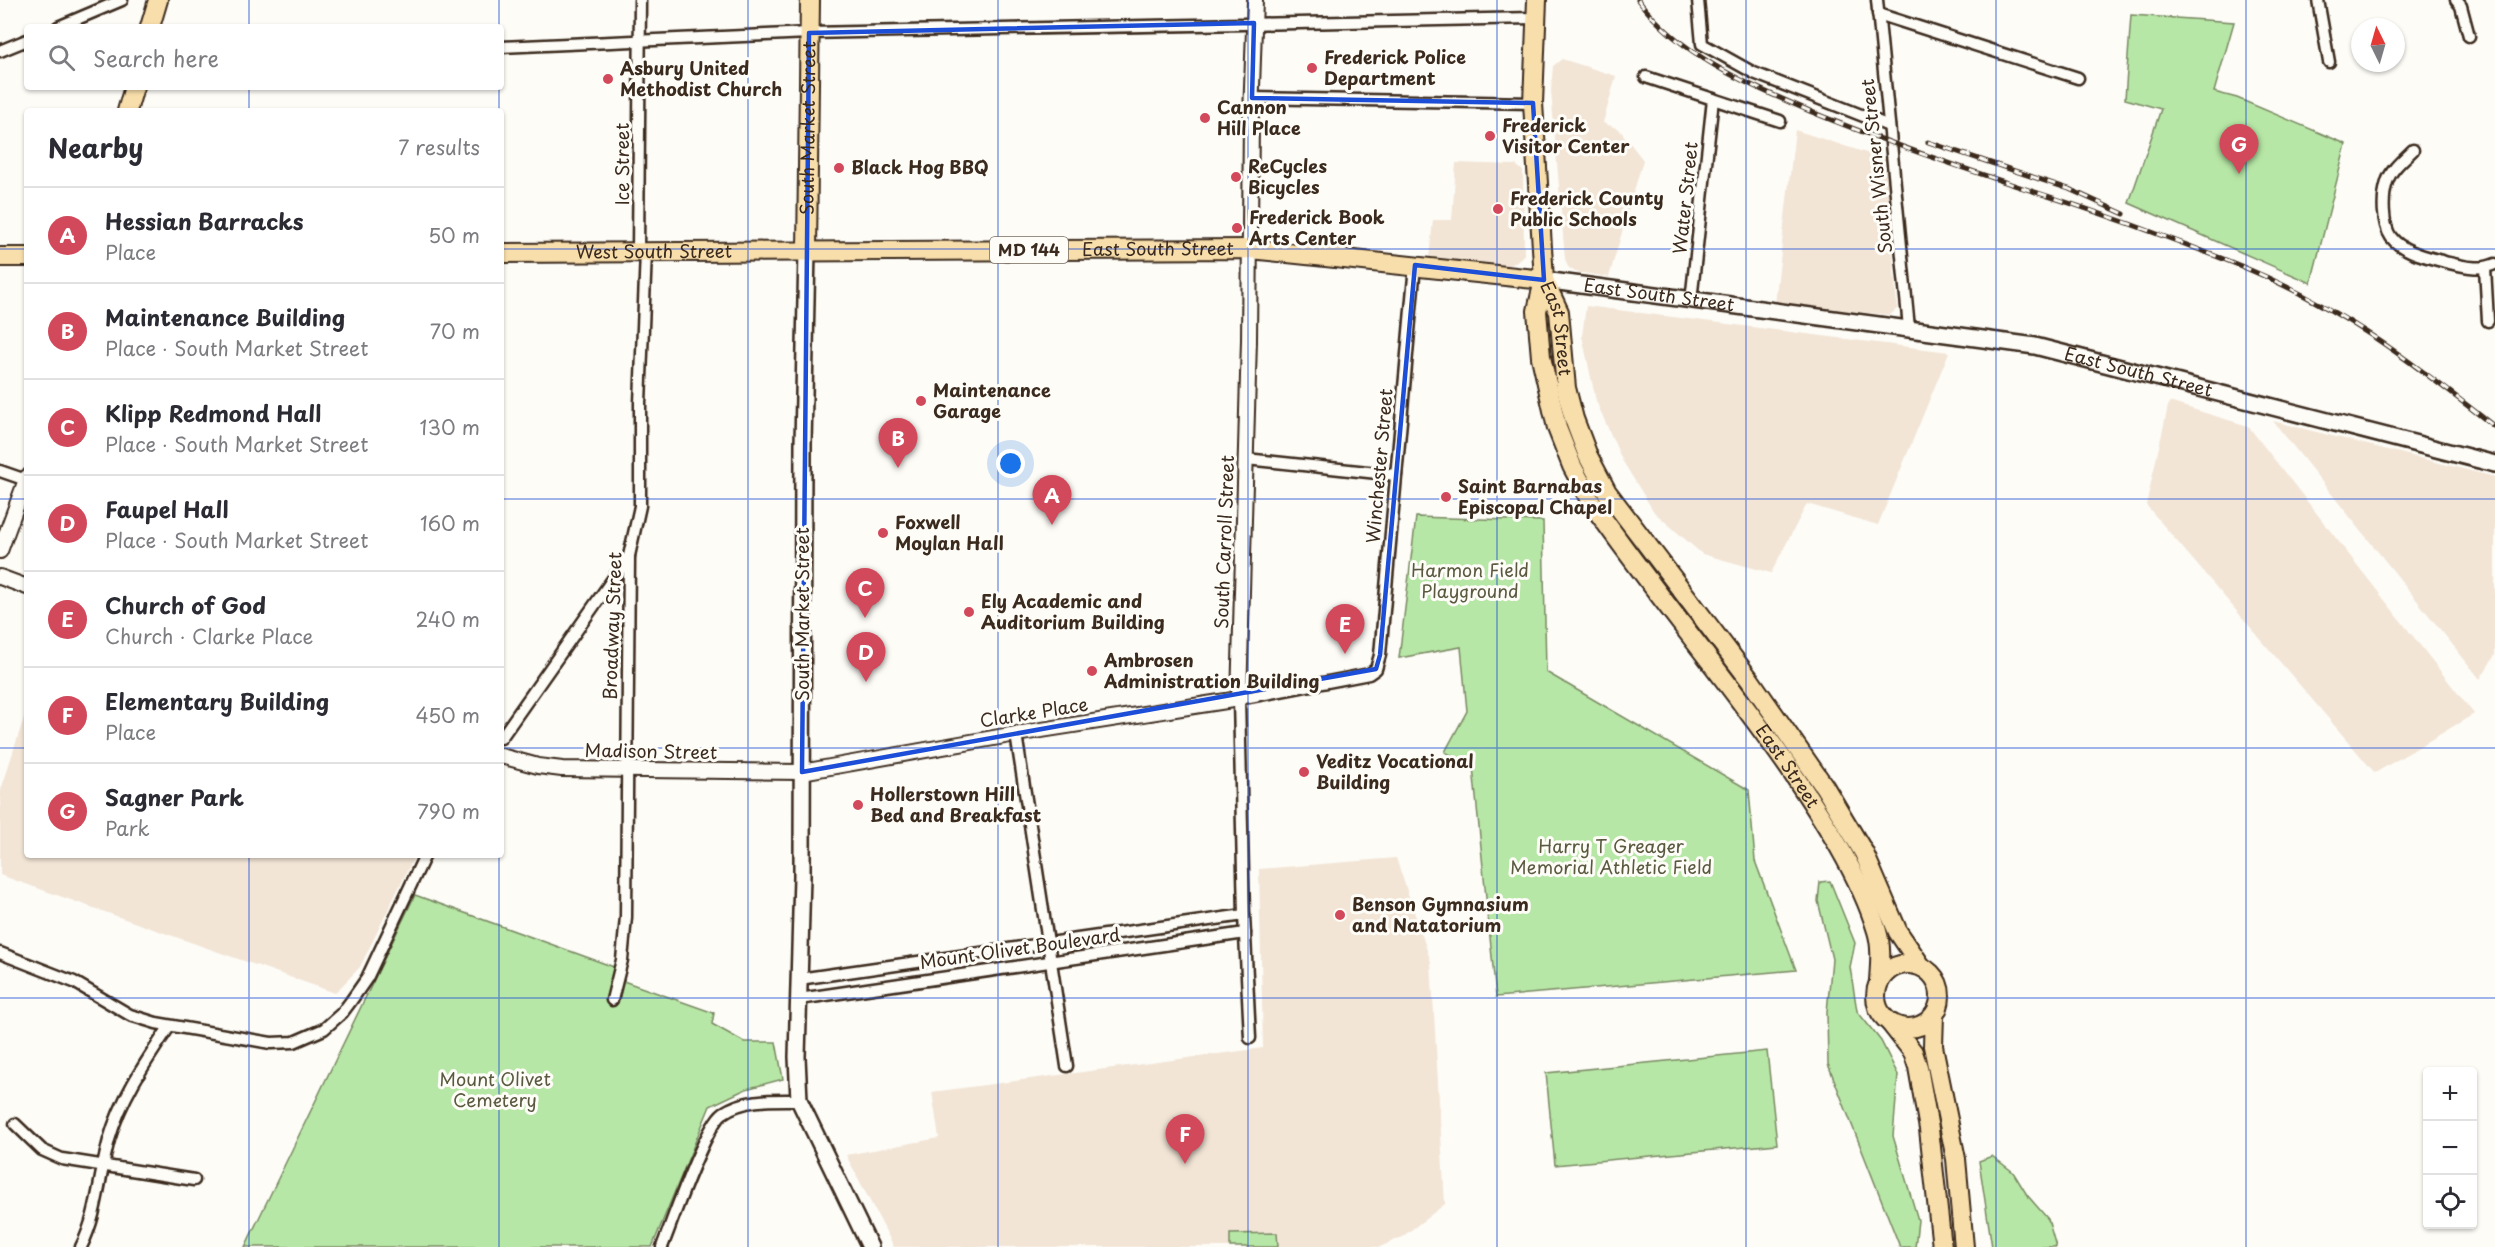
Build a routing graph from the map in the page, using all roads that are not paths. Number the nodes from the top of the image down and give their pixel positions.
1 (122, 0) edge
2 (158, 0) edge
3 (640, 0) edge
4 (810, 0) edge
5 (1255, 0) edge
6 (1877, 0) edge
7 (2318, 0) edge
8 (2456, 0) edge
9 (1698, 2) edge
10 (1536, 9) edge
11 (1878, 14) junction
12 (1254, 22) junction
13 (65, 24) edge
14 (151, 24) edge
15 (810, 33) junction
16 (2469, 36) dead end
17 (640, 40) junction
18 (24, 41) edge
19 (504, 47) edge
20 (0, 51) edge
21 (2329, 62) dead end
22 (1646, 77) dead end
23 (2078, 78) dead end
24 (133, 90) edge
25 (1252, 98) junction
26 (1713, 99) junction
27 (1533, 103) junction
28 (128, 108) edge
29 (1780, 121) dead end
30 (1889, 126) junction
31 (2414, 150) dead end
32 (1250, 249) junction
33 (807, 251) junction
34 (642, 252) junction
35 (504, 253) edge
36 (0, 257) edge
37 (24, 257) edge
38 (1415, 265) junction
39 (2490, 266) edge
40 (1544, 280) junction
41 (1691, 301) junction
42 (2488, 321) dead end
43 (1909, 328) junction
44 (1246, 459) junction
45 (2495, 464) edge
46 (0, 471) edge
47 (1396, 475) junction
48 (24, 477) edge
49 (24, 486) edge
50 (0, 551) edge
51 (629, 556) junction
52 (0, 577) edge
53 (24, 586) edge
54 (1376, 669) joint
55 (1239, 699) junction
56 (504, 734) edge
57 (1016, 734) junction
58 (504, 757) edge
59 (626, 770) junction
60 (802, 772) junction
61 (424, 858) edge
62 (1244, 915) junction
63 (1245, 933) junction
64 (1047, 944) junction
65 (0, 953) edge
66 (1050, 961) junction
67 (1921, 966) junction
68 (799, 979) junction
69 (1879, 981) junction
70 (799, 999) junction
71 (612, 1000) dead end
72 (1934, 1015) junction
73 (1891, 1024) junction
74 (169, 1027) junction
75 (1250, 1038) dead end
76 (1067, 1066) dead end
77 (799, 1100) junction
78 (15, 1124) dead end
79 (102, 1167) junction
80 (194, 1180) dead end
81 (81, 1247) edge
82 (662, 1247) edge
83 (868, 1247) edge
84 (1941, 1247) edge
85 (1964, 1247) edge

1 - 13 street
2 - 14 main road
3 - 17 street, Ice Street
4 - 15 main road, South Market Street
5 - 12 street, South Carroll Street
6 - 11 street, South Wisner Street
7 - 21 street
8 - 16 street
9 - 30 street
10 - 12 street
10 - 27 main road
11 - 23 street
11 - 30 street, South Wisner Street
12 - 15 street
12 - 25 street, South Carroll Street
15 - 17 street
15 - 33 main road, South Market Street
17 - 19 street
17 - 34 street, Ice Street
18 - 20 street
22 - 26 street
24 - 28 main road
25 - 27 street
25 - 32 street, South Carroll Street
26 - 29 street
26 - 41 street, Water Street
27 - 40 main road
30 - 43 street, South Wisner Street
31 - 39 street
32 - 33 main road, East South Street / MD 144
32 - 38 main road, East South Street / MD 144
32 - 44 street, South Carroll Street
33 - 34 main road, West South Street / MD 144
33 - 60 main road, South Market Street
34 - 35 main road, West South Street / MD 144
34 - 51 street, Broadway Street
36 - 37 main road
38 - 40 main road, East South Street / MD 144
38 - 47 street, Winchester Street
39 - 42 street
40 - 41 main road, East South Street / MD 144
40 - 67 main road, East Street
40 - 69 main road, East Street
41 - 43 main road, East South Street / MD 144
43 - 45 main road, East South Street / MD 144
44 - 47 street
44 - 55 street, South Carroll Street
46 - 48 street
47 - 54 street, Winchester Street
49 - 50 street
51 - 56 street
51 - 59 street, Broadway Street
52 - 53 street
54 - 55 street, Clarke Place
55 - 57 street, Clarke Place
55 - 62 street, South Carroll Street
57 - 60 street, Clarke Place
57 - 64 street
58 - 59 street, Madison Street
59 - 60 street, Madison Street
59 - 71 street, Broadway Street
60 - 68 main road, South Market Street
61 - 74 street
62 - 63 street, South Carroll Street
62 - 64 street, Mount Olivet Boulevard
63 - 66 street, Mount Olivet Boulevard
63 - 75 street, South Carroll Street
64 - 66 street
64 - 68 street, Mount Olivet Boulevard
65 - 74 street
66 - 70 street, Mount Olivet Boulevard
66 - 76 street
67 - 69 main road
67 - 72 main road
68 - 70 main road, South Market Street
69 - 73 main road
70 - 77 main road, South Market Street
72 - 73 main road
72 - 85 main road
73 - 84 main road
74 - 79 street
77 - 82 street
77 - 83 main road, South Market Street
78 - 79 street
79 - 80 street
79 - 81 street

